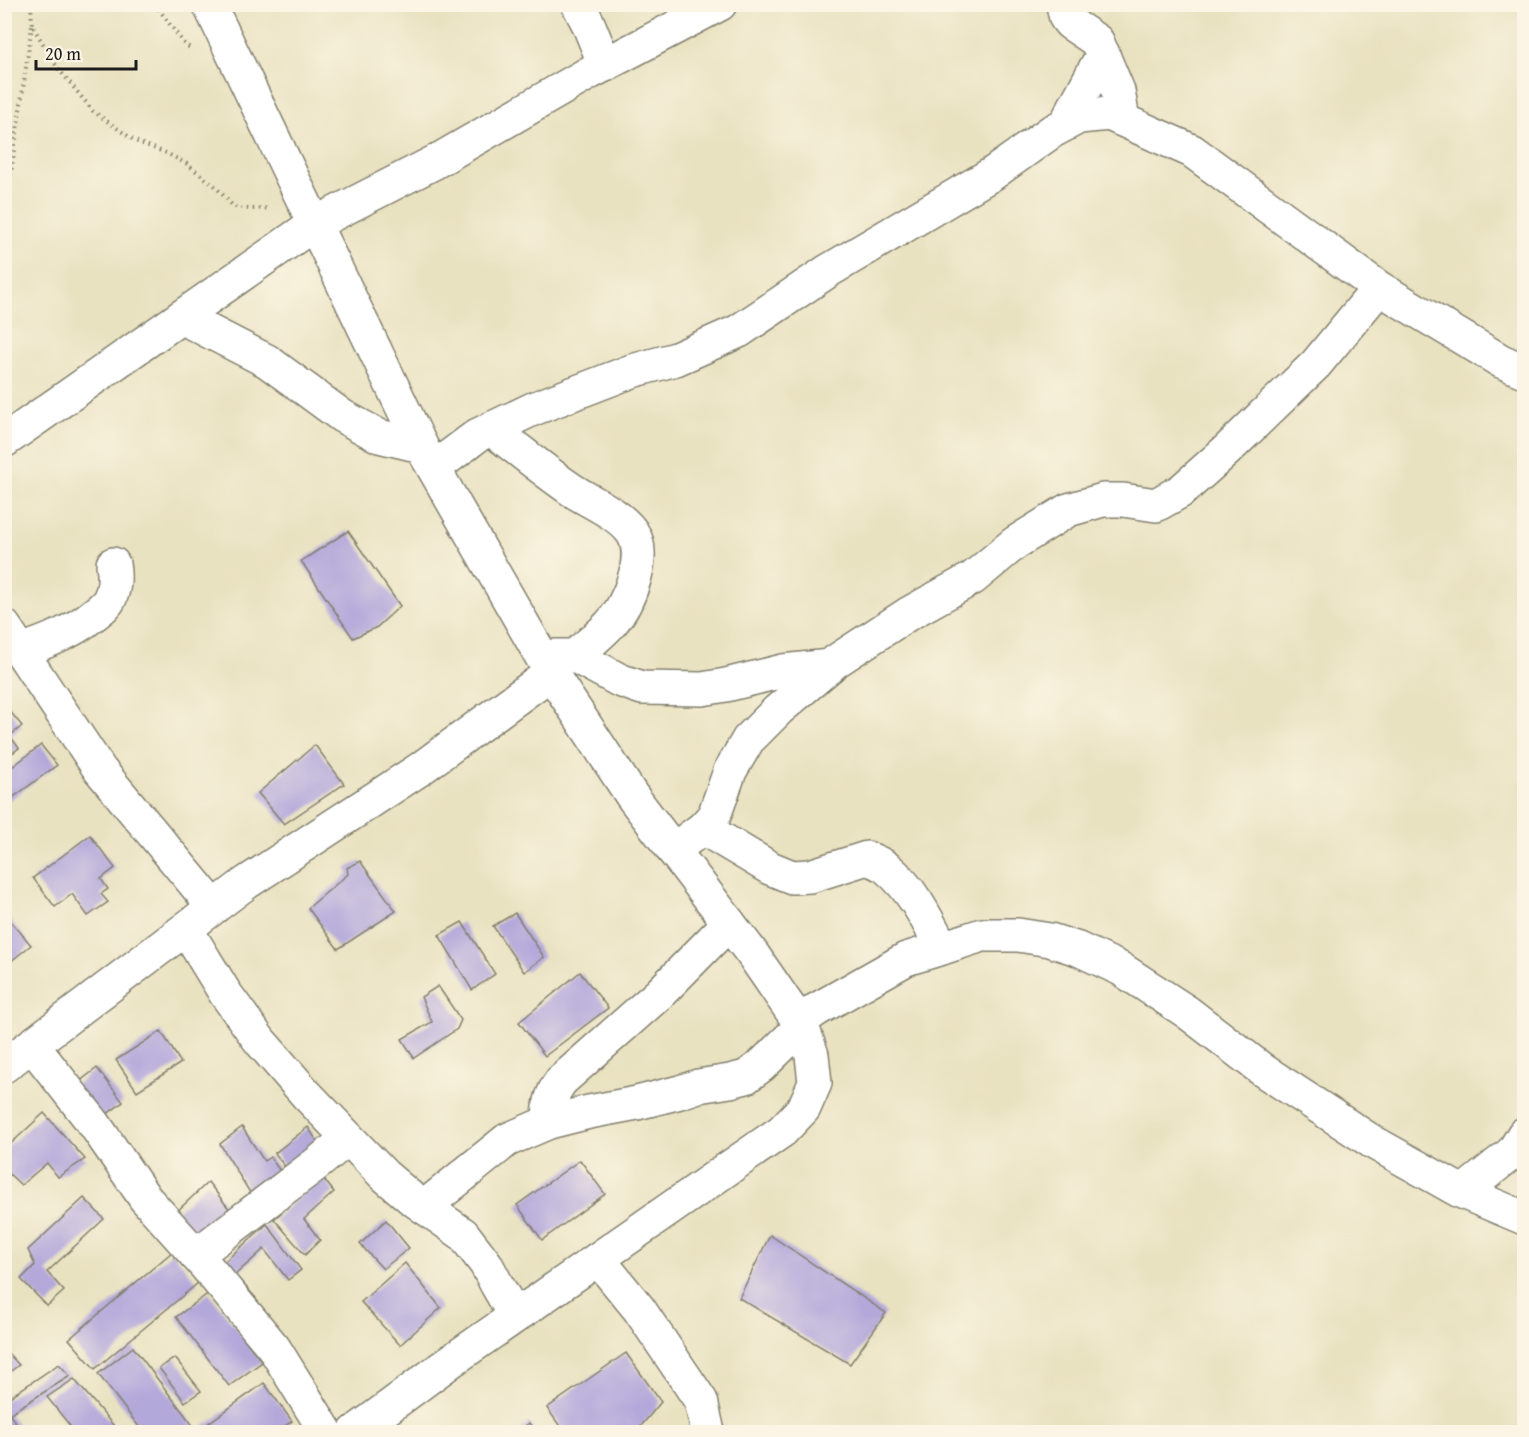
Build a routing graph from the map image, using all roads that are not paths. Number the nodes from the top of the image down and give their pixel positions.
1 (209, 4) edge
2 (578, 4) edge
3 (720, 4) edge
4 (1065, 4) edge
5 (1104, 54) junction
6 (605, 65) junction
7 (1123, 120) junction
8 (1066, 123) junction
9 (308, 210) junction
10 (1379, 288) junction
11 (181, 317) junction
12 (1524, 371) edge
13 (491, 429) junction
14 (4, 441) edge
15 (428, 457) junction
16 (113, 564) dead end
17 (13, 639) edge
18 (556, 662) junction
19 (830, 666) junction
20 (703, 828) junction
21 (673, 850) junction
22 (214, 907) junction
23 (729, 922) junction
24 (186, 929) junction
25 (942, 948) junction
26 (801, 1024) junction
27 (13, 1058) edge
28 (549, 1122) junction
29 (1524, 1134) edge
30 (348, 1138) junction
31 (1463, 1192) junction
32 (424, 1207) junction
33 (1524, 1218) edge
34 (196, 1255) junction
35 (598, 1259) junction
36 (515, 1316) junction
37 (326, 1432) edge
38 (355, 1432) edge
39 (708, 1432) edge

1 - 9 street
2 - 6 street
3 - 6 street
4 - 5 street
5 - 7 street
5 - 8 street
6 - 9 street
7 - 8 street
7 - 10 street
8 - 13 street
9 - 11 street
9 - 15 street
10 - 12 street
10 - 19 street
11 - 14 street
11 - 15 street
13 - 15 street
13 - 18 street
15 - 18 street
16 - 17 street
17 - 22 street
18 - 19 street
18 - 21 street
18 - 22 street
19 - 20 street
20 - 21 street
20 - 25 street
21 - 23 street
22 - 24 street
23 - 26 street
23 - 28 street
24 - 27 street
24 - 30 street
25 - 26 street
25 - 31 street
26 - 28 street
26 - 35 street
27 - 34 street
28 - 32 street
29 - 31 street
30 - 32 street
30 - 34 street
31 - 33 street
32 - 36 street
34 - 37 street
35 - 36 street
35 - 39 street
36 - 38 street

